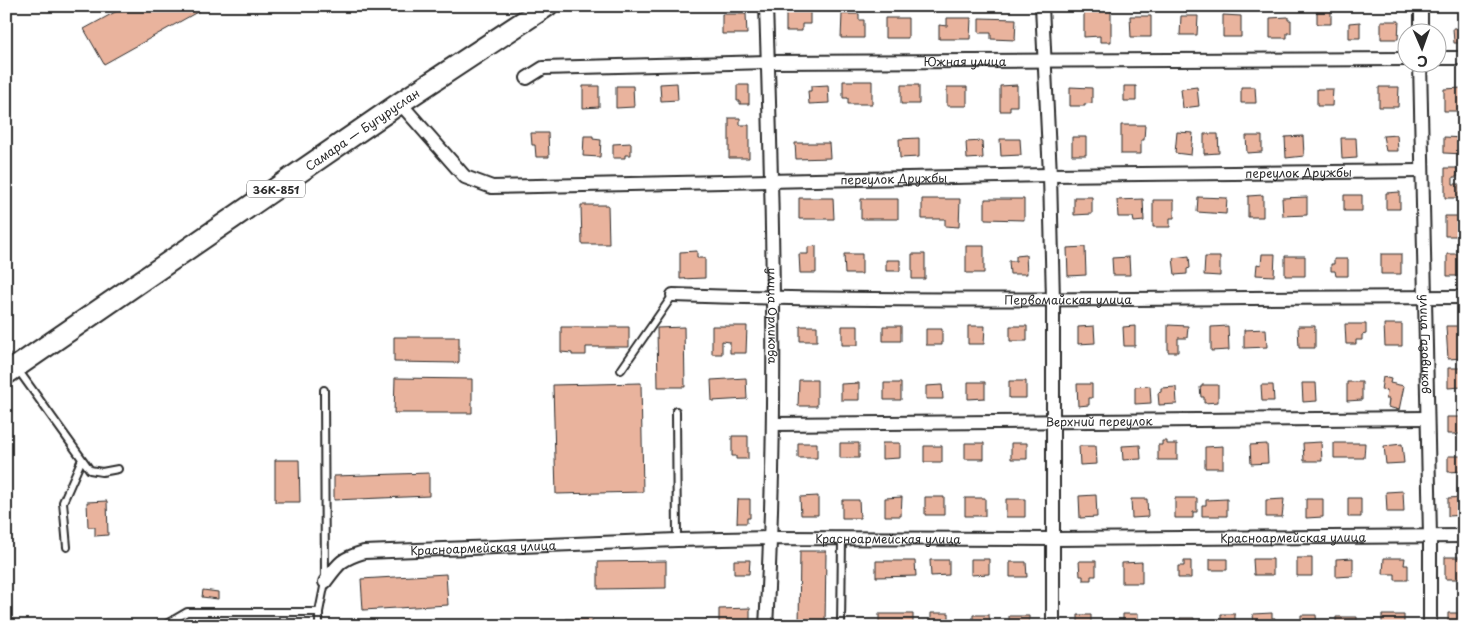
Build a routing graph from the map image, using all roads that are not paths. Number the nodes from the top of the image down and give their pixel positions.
1 (547, 6) edge
2 (766, 6) edge
3 (1042, 6) edge
4 (1421, 6) edge
5 (1421, 22) edge
6 (1398, 58) edge
7 (1448, 58) edge
8 (1464, 58) edge
9 (1043, 60) junction
10 (768, 62) junction
11 (1420, 72) edge
12 (527, 78) dead end
13 (400, 103) junction
14 (1422, 171) junction
15 (1050, 175) junction
16 (771, 180) junction
17 (673, 296) joint
18 (1424, 297) junction
19 (1464, 297) edge
20 (773, 298) junction
21 (1053, 300) junction
22 (10, 366) edge
23 (622, 370) dead end
24 (324, 390) dead end
25 (676, 411) dead end
26 (1426, 418) junction
27 (1053, 421) junction
28 (773, 424) junction
29 (82, 459) junction
30 (118, 469) dead end
31 (1430, 536) junction
32 (1464, 536) edge
33 (771, 538) junction
34 (842, 538) junction
35 (1054, 539) junction
36 (677, 540) junction
37 (67, 547) dead end
38 (325, 582) junction
39 (319, 612) junction
40 (163, 626) edge
41 (319, 626) edge
42 (766, 626) edge
43 (841, 626) edge
44 (1053, 626) edge
45 (1430, 626) edge

1 - 13 main road, Самара — Бугуруслан / 36К-851
2 - 10 street, улица Орликова
3 - 9 street
4 - 5 street
6 - 9 street, Южная улица
7 - 8 street
9 - 10 street, Южная улица
9 - 15 street
10 - 12 street, Южная улица
10 - 16 street, улица Орликова
11 - 14 street, улица Газовиков
13 - 16 street, переулок Дружбы
13 - 22 main road, Самара — Бугуруслан / 36К-851
14 - 15 street, переулок Дружбы
14 - 18 street, улица Газовиков
15 - 16 street, переулок Дружбы
15 - 21 street
16 - 20 street, улица Орликова
17 - 20 street, Первомайская улица
17 - 23 lane
18 - 19 street, Первомайская улица
18 - 21 street, Первомайская улица
18 - 26 street, улица Газовиков
20 - 21 street, Первомайская улица
20 - 28 street, улица Орликова
21 - 27 street
22 - 29 lane
24 - 38 lane
25 - 36 lane
26 - 27 street, Верхний переулок
26 - 31 street, улица Газовиков
27 - 28 street, Верхний переулок
27 - 35 street
28 - 33 street, улица Орликова
29 - 30 lane
29 - 37 lane
31 - 32 street, Красноармейская улица
31 - 35 street, Красноармейская улица
31 - 45 street, улица Газовиков
33 - 34 street, Красноармейская улица
33 - 36 street, Красноармейская улица
33 - 42 street, улица Орликова
34 - 35 street, Красноармейская улица
34 - 43 lane
35 - 44 street
36 - 38 street, Красноармейская улица
38 - 39 lane
39 - 40 lane
39 - 41 lane

